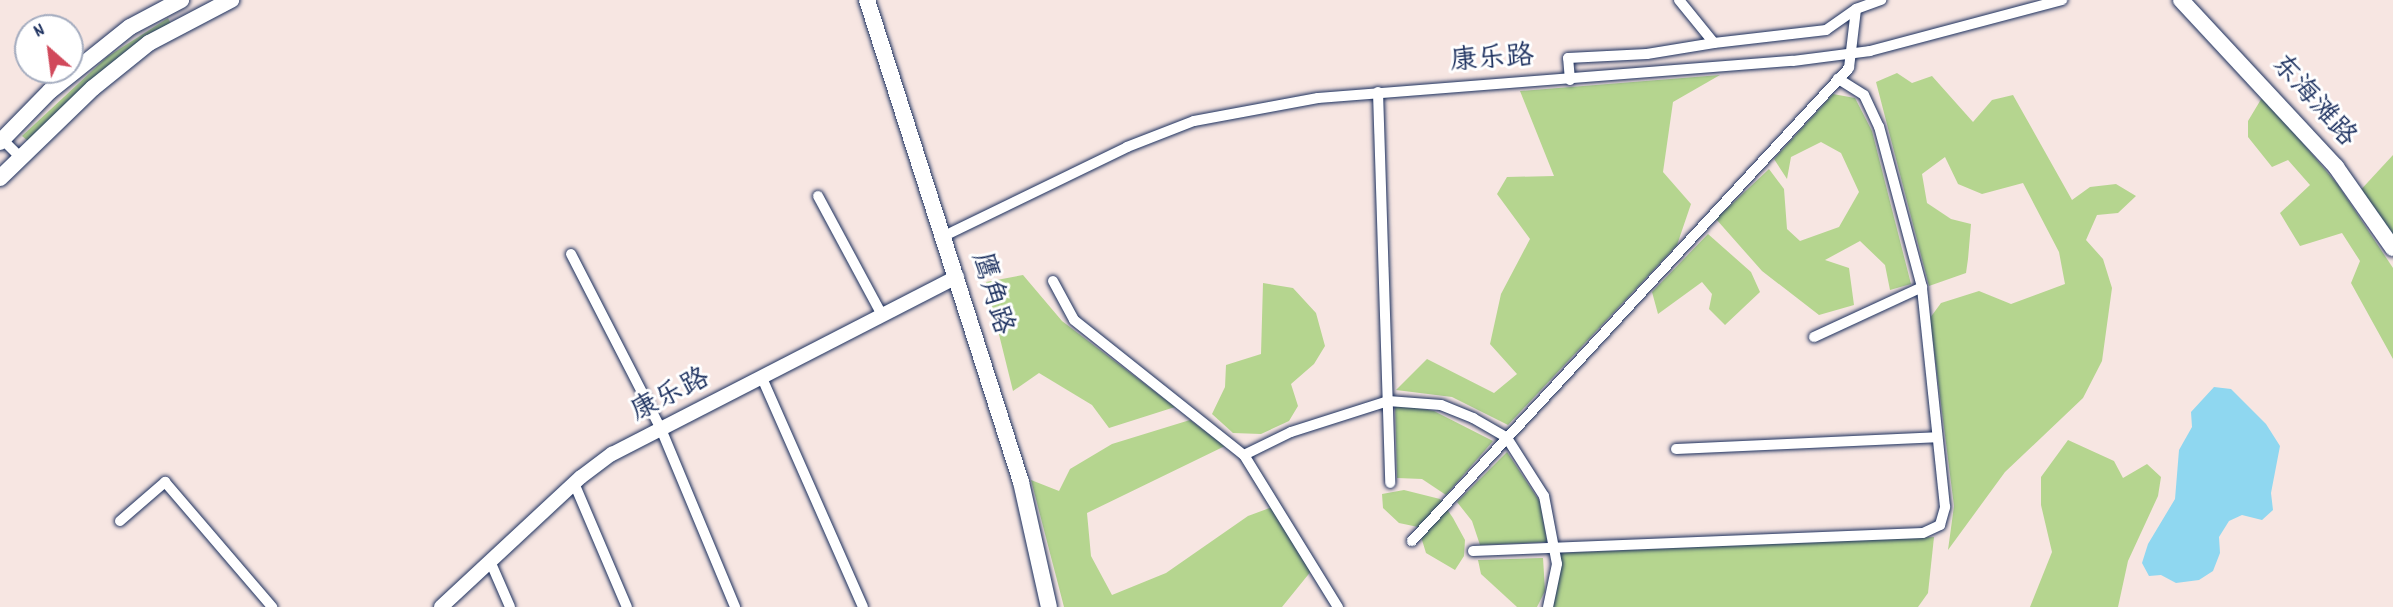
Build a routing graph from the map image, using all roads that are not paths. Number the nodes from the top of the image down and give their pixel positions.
1 (181, 0) edge
2 (231, 0) edge
3 (867, 0) edge
4 (1679, 0) edge
5 (1881, 0) edge
6 (2062, 0) edge
7 (2181, 0) edge
8 (1856, 9) junction
9 (1714, 43) junction
10 (1853, 54) junction
11 (1838, 79) junction
12 (1570, 80) junction
13 (1378, 92) junction
14 (1, 140) edge
15 (20, 157) junction
16 (0, 178) edge
17 (818, 196) dead end
18 (944, 236) junction
19 (2393, 248) edge
20 (571, 254) dead end
21 (957, 277) junction
22 (1053, 281) dead end
23 (1922, 287) junction
24 (883, 315) junction
25 (1814, 337) dead end
26 (762, 378) junction
27 (1388, 401) junction
28 (661, 429) junction
29 (1937, 436) junction
30 (1507, 438) junction
31 (1676, 449) dead end
32 (1244, 455) junction
33 (574, 483) junction
34 (1390, 483) dead end
35 (120, 521) dead end
36 (1412, 541) dead end
37 (1553, 550) junction
38 (1473, 551) dead end
39 (490, 561) junction
40 (272, 607) edge
41 (441, 607) edge
42 (510, 607) edge
43 (627, 607) edge
44 (736, 607) edge
45 (863, 607) edge
46 (1049, 607) edge
47 (1338, 607) edge
48 (1548, 607) edge

1 - 14 main road
2 - 15 main road
3 - 18 main road, 鹰角路
4 - 9 street
5 - 8 street
6 - 10 street, 康乐路
7 - 19 main road, 东海滩路
8 - 9 street
8 - 10 street
9 - 12 street
10 - 11 street
10 - 12 street, 康乐路
11 - 23 street
11 - 30 street
12 - 13 street, 康乐路
13 - 18 street, 康乐路
13 - 27 street
14 - 15 street
15 - 16 main road
17 - 24 street
18 - 21 main road, 鹰角路
20 - 28 street
21 - 24 street, 康乐路
21 - 46 main road, 鹰角路
22 - 32 street
23 - 25 street
23 - 29 street
24 - 26 street, 康乐路
26 - 28 street, 康乐路
26 - 45 street
27 - 30 street
27 - 32 street
27 - 34 street
28 - 33 street, 康乐路
28 - 44 street
29 - 31 street
29 - 37 street
30 - 36 street
30 - 37 street
32 - 47 street
33 - 39 street, 康乐路
33 - 43 street
35 - 40 street
37 - 38 street
37 - 48 street
39 - 41 street, 康乐路
39 - 42 street

